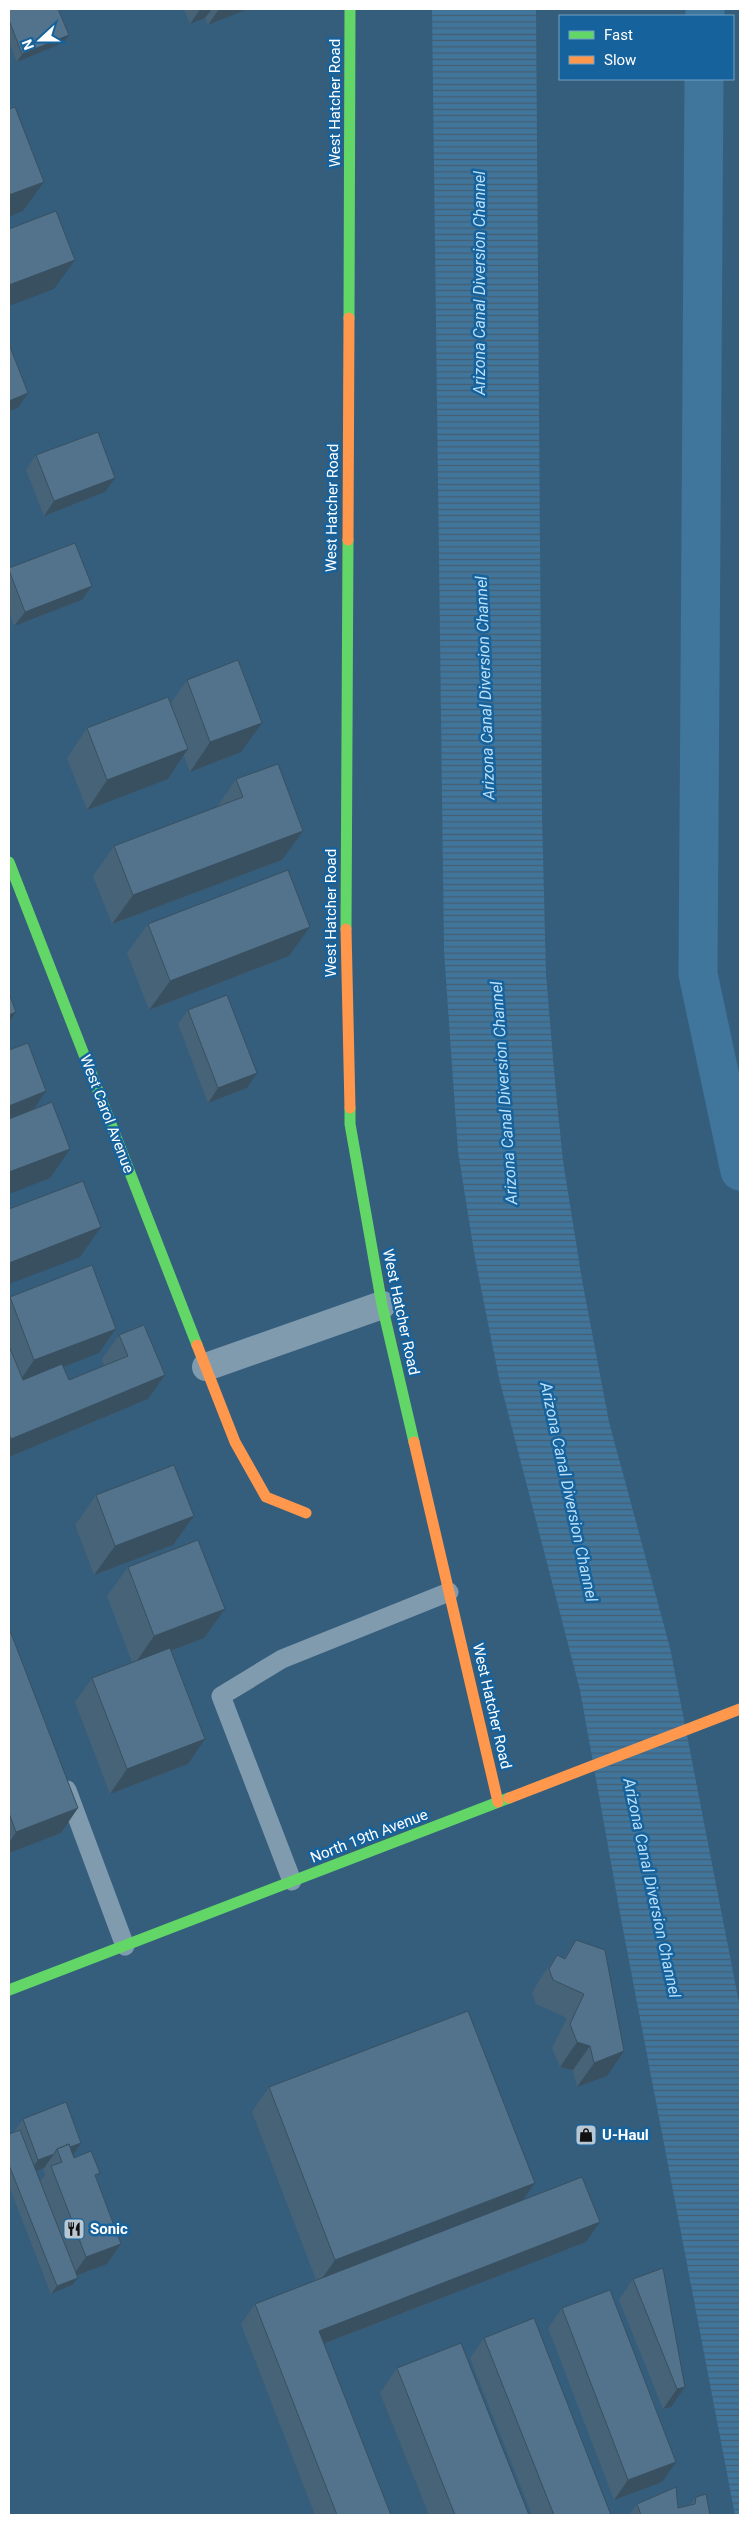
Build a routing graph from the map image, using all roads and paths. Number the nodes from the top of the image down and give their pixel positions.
1 (350, 9) edge
2 (9, 862) edge
3 (382, 1305) junction
4 (206, 1367) junction
5 (306, 1513) dead end
6 (450, 1592) junction
7 (735, 1711) edge
8 (59, 1769) edge
9 (498, 1802) junction
10 (292, 1881) junction
11 (125, 1946) junction
12 (9, 1990) edge

1 - 3 street, West Hatcher Road
2 - 4 street, West Carol Avenue
3 - 4 street
3 - 6 street, West Hatcher Road
4 - 5 street, West Carol Avenue
6 - 9 street, West Hatcher Road
6 - 10 lane
7 - 9 street, North 19th Avenue
8 - 11 lane
9 - 10 street, North 19th Avenue
10 - 11 street, North 19th Avenue
11 - 12 street, North 19th Avenue

